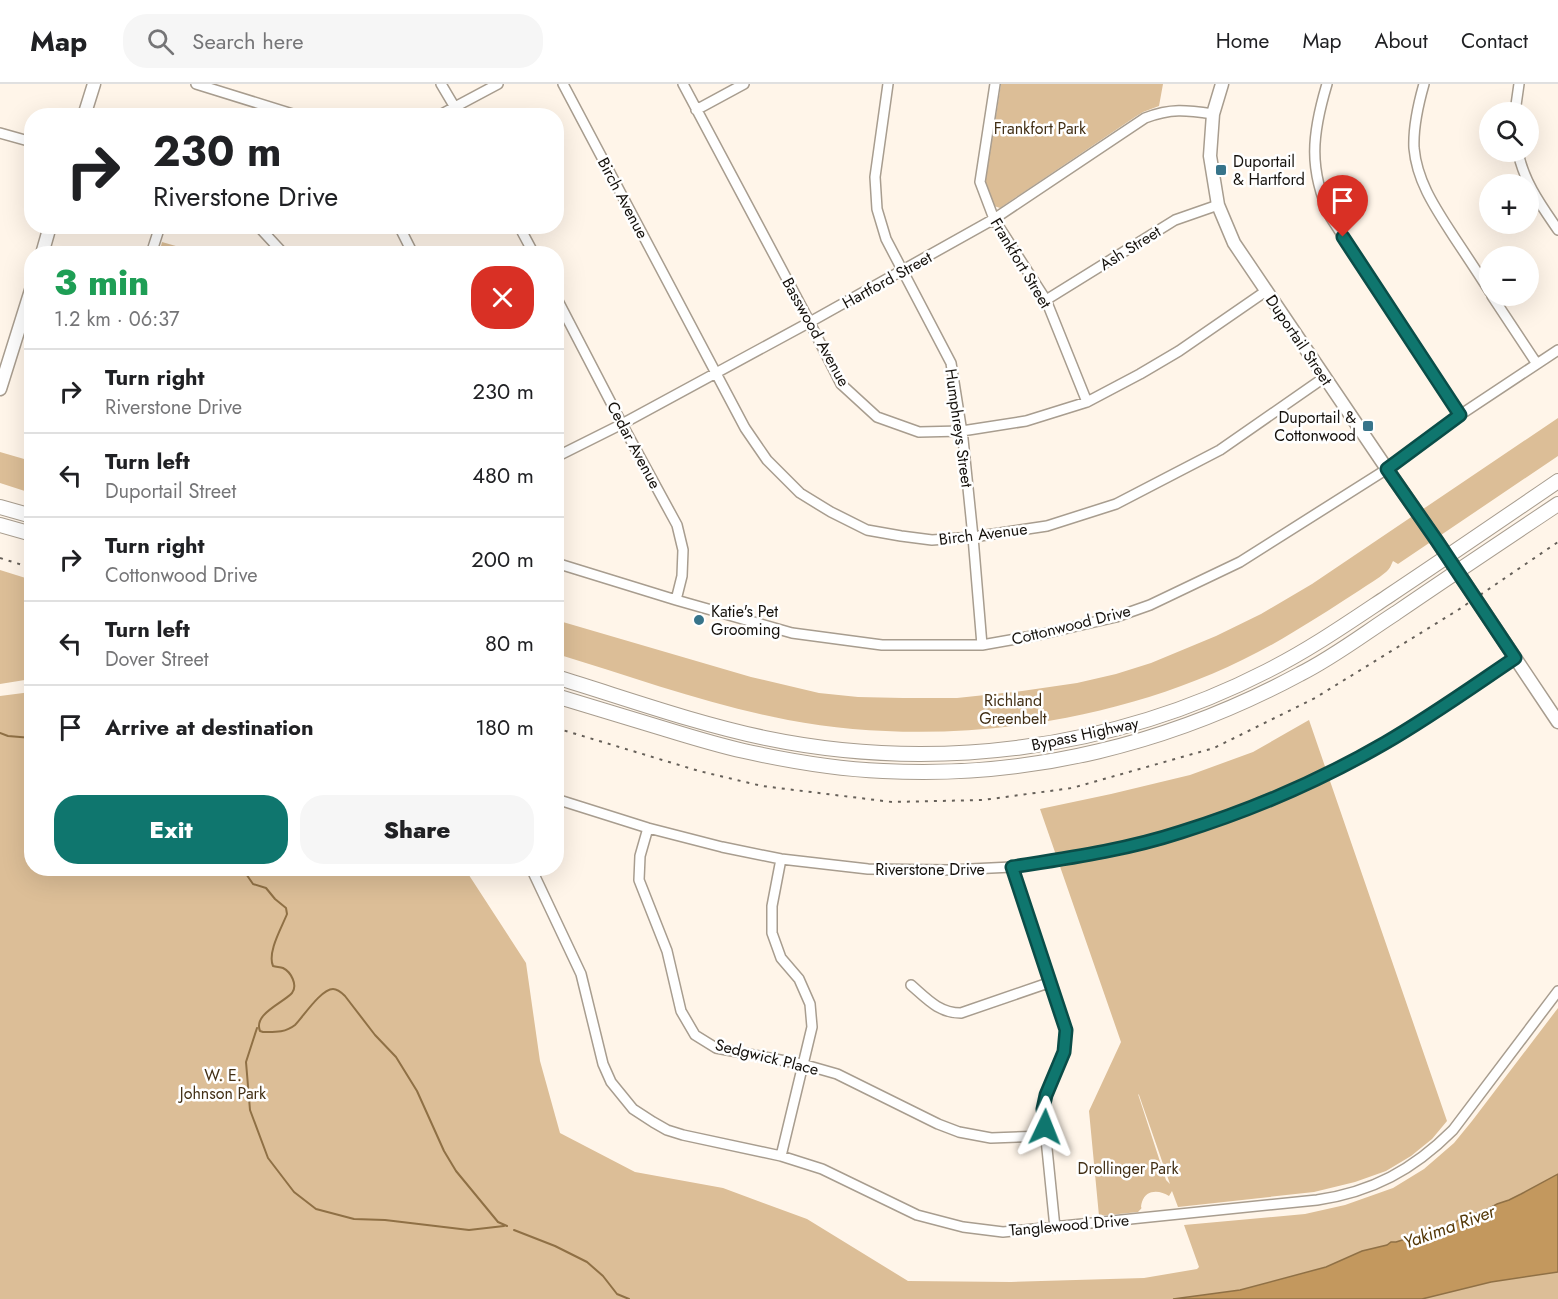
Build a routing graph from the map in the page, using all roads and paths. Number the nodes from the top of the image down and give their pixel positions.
1 (94, 84) edge
2 (196, 84) edge
3 (441, 84) edge
4 (498, 84) edge
5 (563, 84) edge
6 (683, 84) edge
7 (744, 84) edge
8 (888, 84) edge
9 (995, 84) edge
10 (1222, 84) edge
11 (1327, 84) edge
12 (1424, 84) edge
13 (1519, 84) edge
14 (1516, 102) edge
15 (86, 108) edge
16 (273, 108) edge
17 (456, 108) edge
18 (462, 108) edge
19 (696, 110) junction
20 (1214, 114) junction
21 (0, 133) edge
22 (24, 140) edge
23 (1520, 162) edge
24 (1218, 205) junction
25 (994, 219) junction
26 (1558, 230) edge
27 (265, 234) edge
28 (276, 246) edge
29 (902, 271) junction
30 (1479, 274) edge
31 (1266, 291) junction
32 (1046, 300) junction
33 (1499, 306) edge
34 (24, 312) edge
35 (564, 312) edge
36 (810, 322) junction
37 (1558, 350) edge
38 (1537, 364) junction
39 (716, 373) junction
40 (1324, 377) junction
41 (0, 389) edge
42 (1088, 402) junction
43 (1460, 415) junction
44 (622, 424) junction
45 (962, 431) junction
46 (564, 453) edge
47 (1387, 469) junction
48 (1558, 482) edge
49 (1558, 504) edge
50 (0, 507) edge
51 (24, 514) edge
52 (0, 525) edge
53 (24, 532) edge
54 (973, 537) junction
55 (1448, 556) junction
56 (564, 565) edge
57 (1457, 572) junction
58 (676, 600) junction
59 (982, 645) junction
60 (1515, 658) junction
61 (564, 679) edge
62 (564, 698) edge
63 (1558, 722) edge
64 (564, 802) edge
65 (648, 828) junction
66 (781, 859) junction
67 (1012, 867) junction
68 (535, 876) edge
69 (1051, 982) junction
70 (911, 985) dead end
71 (1558, 992) edge
72 (802, 1064) junction
73 (1046, 1137) junction
74 (781, 1156) junction
75 (1054, 1228) junction

1 - 15 main road
2 - 16 street
3 - 17 street
4 - 18 street
5 - 39 street, Birch Avenue
6 - 19 street, Basswood Avenue
7 - 19 street
8 - 29 street, Humphreys Street
9 - 25 street, Frankfort Street
10 - 20 main road, Duportail Street
11 - 43 street
12 - 30 street
13 - 14 street
19 - 36 street, Basswood Avenue
20 - 24 main road, Duportail Street
20 - 25 street, Hartford Street
21 - 22 street
23 - 26 street
24 - 31 main road, Duportail Street
24 - 32 street, Ash Street
25 - 29 street, Hartford Street
25 - 32 street, Frankfort Street
27 - 28 street
29 - 36 street, Hartford Street
29 - 45 street, Humphreys Street
31 - 40 main road, Duportail Street
31 - 42 street, Basswood Avenue
32 - 42 street, Frankfort Street
33 - 38 street
34 - 41 main road
35 - 44 street, Cedar Avenue
36 - 39 street, Hartford Street
36 - 45 street, Basswood Avenue
37 - 38 street, Cottonwood Drive
38 - 43 street, Cottonwood Drive
39 - 44 street, Hartford Street
39 - 54 street, Birch Avenue
40 - 47 main road, Duportail Street
40 - 54 street, Birch Avenue
42 - 45 street, Basswood Avenue
43 - 47 street, Cottonwood Drive
44 - 46 street, Hartford Street
44 - 58 street, Cedar Avenue
45 - 54 street, Humphreys Street
47 - 55 main road, Duportail Street
47 - 59 street, Cottonwood Drive
48 - 55 highway, Bypass Highway
49 - 57 highway, Bypass Highway
50 - 51 highway
52 - 53 highway
54 - 59 street, Humphreys Street
55 - 57 main road, Duportail Street
55 - 61 highway, Bypass Highway
56 - 58 street, Cottonwood Drive
57 - 60 main road, Duportail Street
57 - 62 highway, Bypass Highway
58 - 59 street, Cottonwood Drive
60 - 63 main road, Duportail Street
60 - 67 street, Riverstone Drive
64 - 65 street, Riverstone Drive
65 - 66 street, Riverstone Drive
65 - 72 street, Sedgwick Place
66 - 67 street, Riverstone Drive
66 - 72 street
67 - 69 street
68 - 74 street, Tanglewood Drive
69 - 70 street
69 - 73 street
71 - 75 street, Tanglewood Drive
72 - 73 street, Sedgwick Place
72 - 74 street
73 - 75 street
74 - 75 street, Tanglewood Drive

